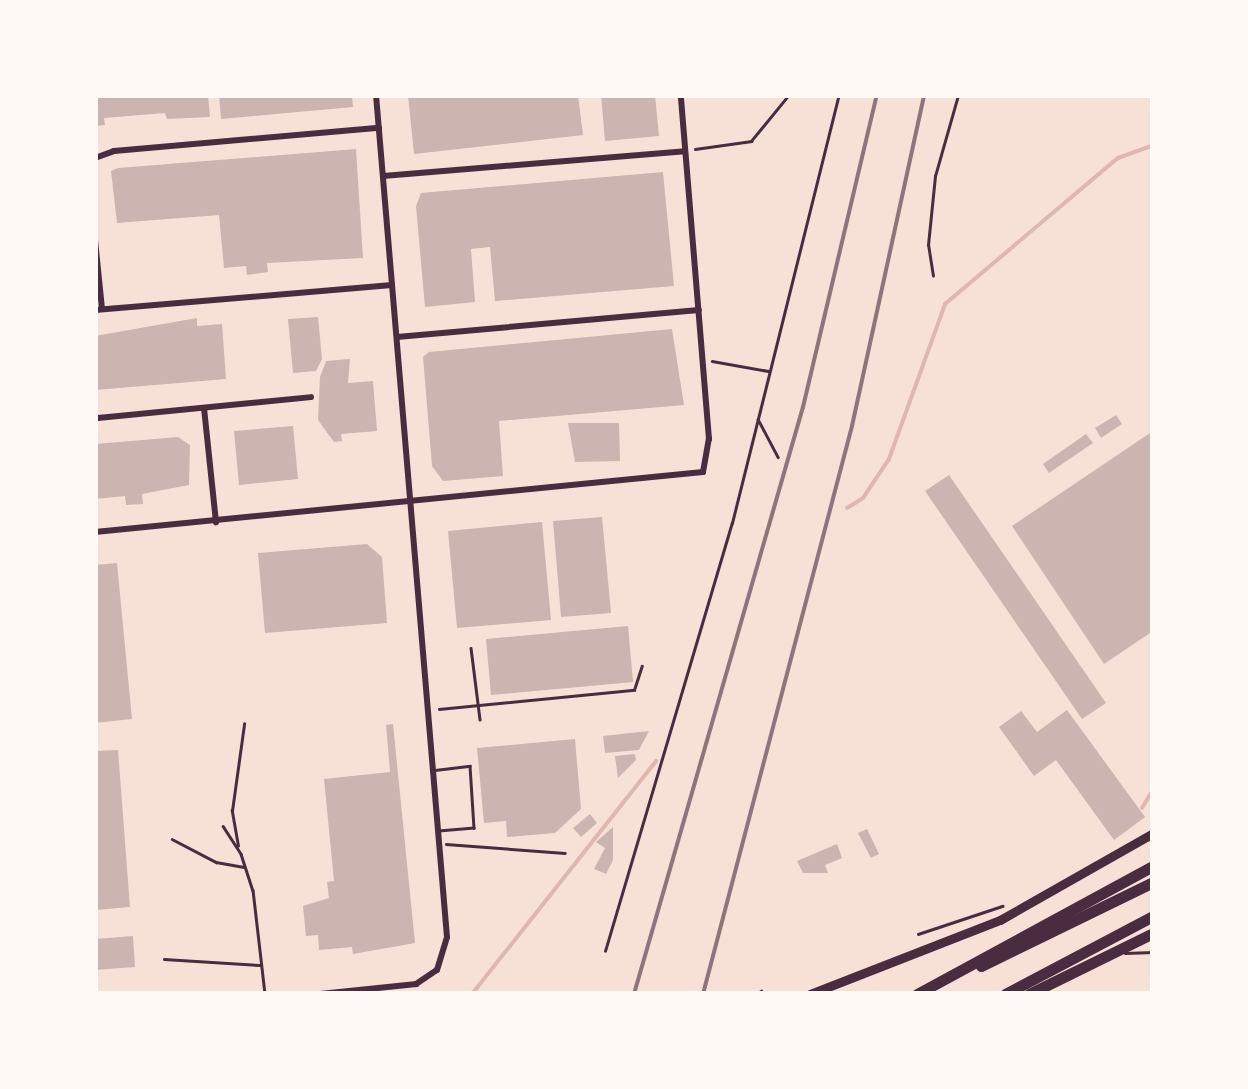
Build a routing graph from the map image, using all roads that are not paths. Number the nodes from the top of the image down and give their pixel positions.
1 (376, 95) edge
2 (681, 95) edge
3 (378, 128) junction
4 (685, 150) junction
5 (95, 158) edge
6 (383, 176) junction
7 (95, 240) edge
8 (392, 285) junction
9 (98, 310) edge
10 (700, 310) junction
11 (396, 336) junction
12 (311, 398) dead end
13 (204, 408) junction
14 (98, 418) dead end
15 (411, 504) junction
16 (216, 522) junction
17 (95, 532) edge
18 (434, 770) junction
19 (439, 831) junction
20 (1153, 833) edge
21 (1153, 866) edge
22 (1153, 882) edge
23 (1153, 916) edge
24 (1153, 933) edge
25 (1153, 952) edge
26 (1108, 956) junction
27 (320, 994) edge
28 (810, 994) edge
29 (919, 994) edge
30 (1004, 994) edge
31 (1030, 994) edge

1 - 3 street
2 - 4 street
3 - 5 street
3 - 6 street
4 - 6 street
4 - 10 street
6 - 8 street
7 - 9 street
8 - 9 street
8 - 11 street
10 - 11 street
10 - 15 street
11 - 15 street
12 - 13 street
13 - 14 street
13 - 16 street
15 - 16 street
15 - 18 street
16 - 17 street
18 - 19 street
18 - 19 lane
19 - 27 street
20 - 28 main road
21 - 29 highway
22 - 29 highway
23 - 30 highway
24 - 26 highway
25 - 26 lane
26 - 31 highway

